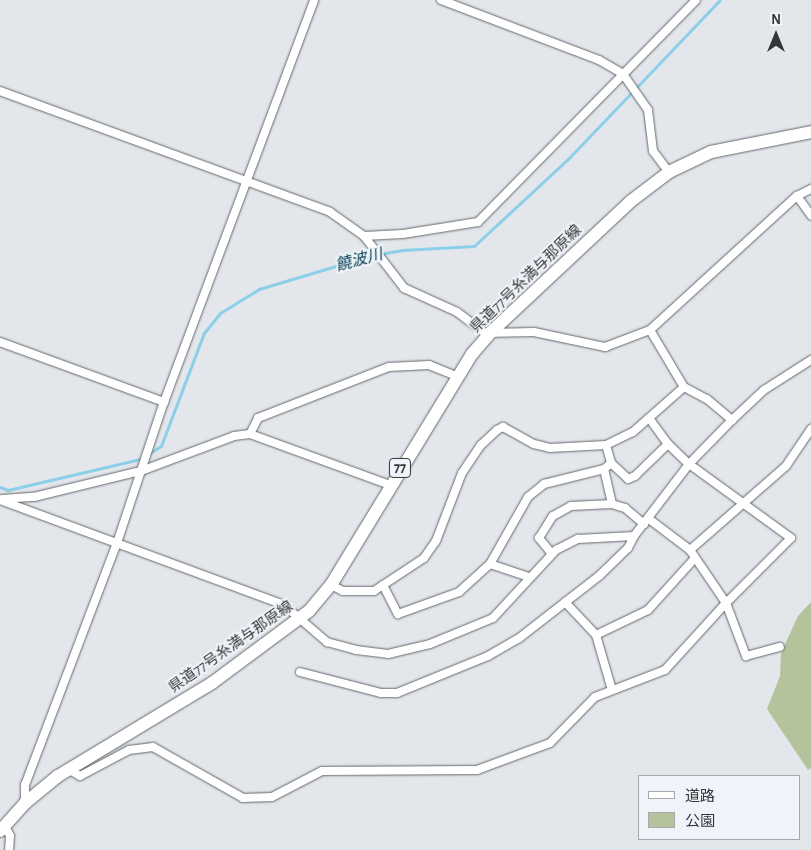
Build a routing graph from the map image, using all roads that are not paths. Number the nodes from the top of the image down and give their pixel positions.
1 (314, 0) edge
2 (441, 0) edge
3 (696, 0) edge
4 (624, 74) junction
5 (0, 90) edge
6 (811, 132) edge
7 (669, 172) junction
8 (248, 179) junction
9 (811, 189) edge
10 (797, 196) junction
11 (811, 215) edge
12 (364, 236) junction
13 (650, 330) junction
14 (490, 333) junction
15 (0, 342) edge
16 (811, 360) edge
17 (456, 376) junction
18 (684, 387) junction
19 (164, 402) junction
20 (649, 418) junction
21 (732, 420) junction
22 (811, 429) edge
23 (250, 434) junction
24 (668, 444) junction
25 (606, 445) junction
26 (611, 463) junction
27 (689, 464) junction
28 (604, 469) junction
29 (141, 471) junction
30 (390, 485) junction
31 (0, 500) edge
32 (746, 503) junction
33 (612, 504) junction
34 (647, 521) junction
35 (634, 536) junction
36 (117, 543) junction
37 (690, 550) junction
38 (552, 554) junction
39 (695, 558) junction
40 (490, 564) junction
41 (529, 577) junction
42 (331, 585) junction
43 (383, 585) junction
44 (565, 602) junction
45 (726, 603) junction
46 (300, 619) junction
47 (596, 635) junction
48 (780, 647) dead end
49 (300, 672) dead end
50 (612, 690) junction
51 (68, 769) junction
52 (25, 804) junction
53 (2, 829) edge
54 (9, 850) edge

1 - 8 street
2 - 4 street
3 - 4 street
4 - 7 street
4 - 12 street
5 - 8 street
6 - 7 main road, 県道77号糸満与那原線 / 77
7 - 14 main road, 県道77号糸満与那原線 / 77
8 - 12 street
8 - 19 street
9 - 10 street
10 - 11 street
10 - 13 street
12 - 14 street
13 - 14 street
13 - 18 street
14 - 17 main road, 県道77号糸満与那原線 / 77
15 - 19 street
16 - 21 street
17 - 23 street
17 - 30 main road, 県道77号糸満与那原線 / 77
18 - 20 street
18 - 21 street
19 - 29 street
20 - 24 street
20 - 25 street
21 - 27 street
22 - 32 street
23 - 29 street
23 - 30 street
24 - 26 street
24 - 27 street
25 - 26 street
25 - 43 street
26 - 28 street
27 - 32 street
27 - 34 street
28 - 33 street
28 - 40 street
29 - 31 street
29 - 36 street
30 - 42 main road, 県道77号糸満与那原線 / 77
31 - 36 street
32 - 37 street
32 - 45 street
33 - 34 street
33 - 38 street
34 - 35 street
34 - 37 street
35 - 38 street
35 - 44 street
36 - 46 street
36 - 52 street
37 - 39 street
38 - 41 street
39 - 45 street
39 - 47 street
40 - 41 street
40 - 43 street
41 - 46 street
42 - 43 street
42 - 46 main road, 県道77号糸満与那原線 / 77
44 - 47 street
44 - 49 street
45 - 48 street
45 - 50 street
46 - 51 main road, 県道77号糸満与那原線 / 77
47 - 50 street
50 - 51 street
51 - 52 main road, 県道77号糸満与那原線 / 77
52 - 53 main road, 県道77号糸満与那原線 / 77
53 - 54 street

